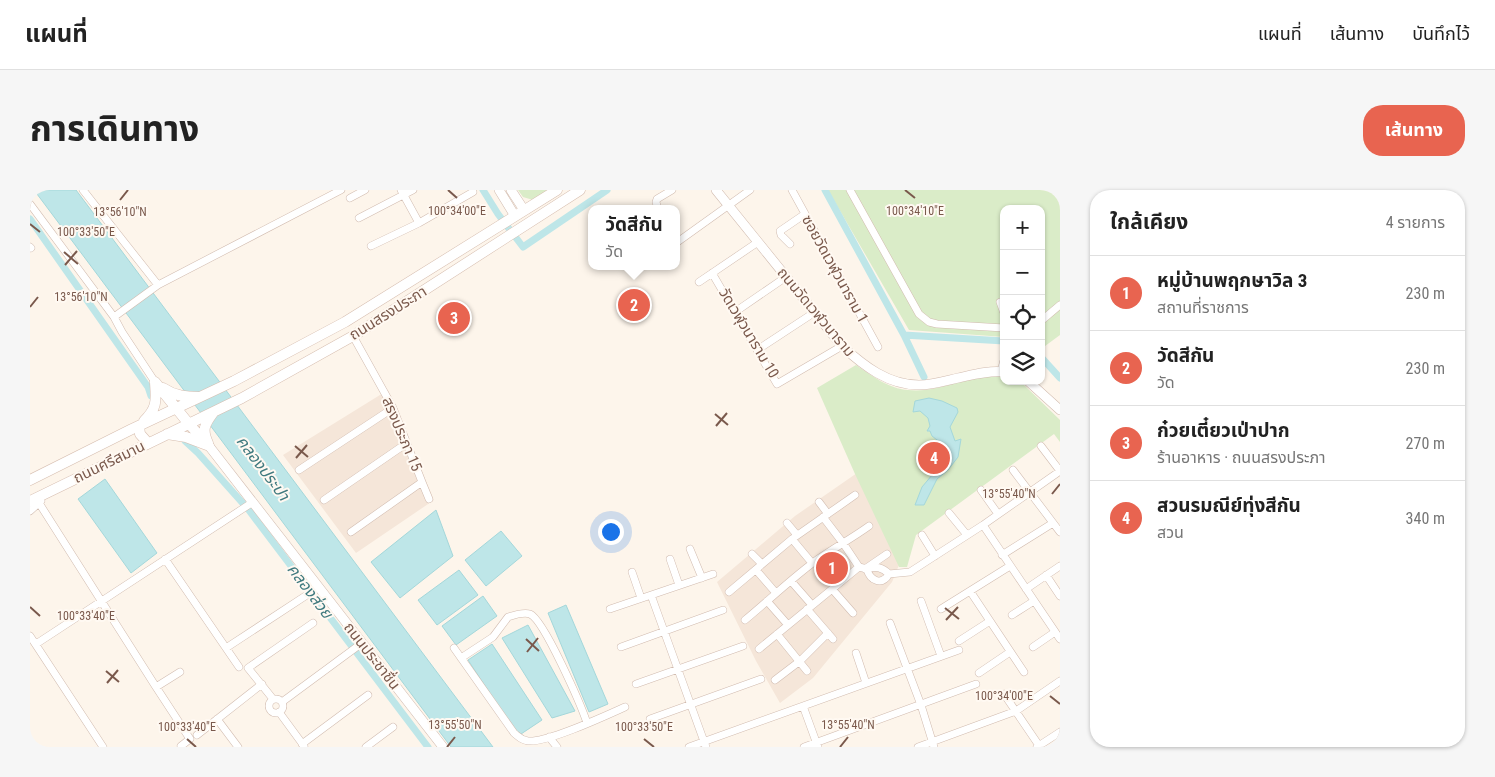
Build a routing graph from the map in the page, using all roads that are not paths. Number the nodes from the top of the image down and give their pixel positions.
1 (83, 190) edge
2 (341, 190) edge
3 (365, 190) edge
4 (413, 190) edge
5 (499, 190) edge
6 (512, 190) edge
7 (557, 190) edge
8 (580, 190) edge
9 (672, 190) edge
10 (716, 190) edge
11 (750, 190) edge
12 (792, 190) edge
13 (850, 190) edge
14 (402, 192) edge
15 (473, 192) dead end
16 (350, 198) dead end
17 (657, 205) edge
18 (729, 205) junction
19 (31, 206) edge
20 (524, 210) junction
21 (805, 214) junction
22 (359, 218) dead end
23 (511, 218) junction
24 (531, 221) junction
25 (419, 223) junction
26 (519, 228) junction
27 (680, 240) edge
28 (758, 242) junction
29 (790, 244) dead end
30 (371, 246) dead end
31 (425, 272) junction
32 (712, 272) junction
33 (786, 277) junction
34 (699, 282) dead end
35 (433, 285) junction
36 (155, 286) junction
37 (1060, 305) edge
38 (735, 312) junction
39 (815, 312) junction
40 (114, 317) junction
41 (1045, 318) edge
42 (1000, 328) edge
43 (353, 336) junction
44 (842, 346) junction
45 (878, 347) dead end
46 (757, 350) junction
47 (1000, 372) edge
48 (155, 382) junction
49 (230, 383) junction
50 (1032, 385) edge
51 (239, 399) junction
52 (189, 400) junction
53 (393, 408) junction
54 (177, 409) junction
55 (1060, 410) edge
56 (204, 420) junction
57 (188, 424) junction
58 (139, 426) junction
59 (167, 434) junction
60 (148, 443) junction
61 (407, 443) junction
62 (209, 446) junction
63 (1041, 446) dead end
64 (299, 470) dead end
65 (1013, 470) dead end
66 (30, 480) edge
67 (422, 482) junction
68 (981, 490) dead end
69 (1029, 492) junction
70 (854, 495) dead end
71 (429, 499) dead end
72 (324, 500) dead end
73 (34, 502) edge
74 (819, 502) dead end
75 (248, 505) junction
76 (30, 511) edge
77 (950, 513) dead end
78 (998, 514) junction
79 (826, 515) junction
80 (787, 523) dead end
81 (1053, 523) junction
82 (983, 525) junction
83 (869, 526) dead end
84 (351, 532) dead end
85 (1060, 532) edge
86 (922, 535) dead end
87 (966, 535) junction
88 (795, 537) junction
89 (843, 543) junction
90 (690, 548) dead end
91 (752, 554) dead end
92 (887, 554) dead end
93 (1002, 555) junction
94 (935, 556) junction
95 (670, 559) dead end
96 (165, 560) junction
97 (812, 563) junction
98 (762, 564) junction
99 (1010, 566) junction
100 (1060, 566) edge
101 (863, 568) junction
102 (756, 570) junction
103 (632, 572) dead end
104 (713, 574) dead end
105 (891, 574) junction
106 (1046, 575) junction
107 (702, 578) junction
108 (791, 581) junction
109 (679, 585) junction
110 (832, 589) junction
111 (1026, 589) junction
112 (314, 591) junction
113 (970, 591) junction
114 (729, 592) dead end
115 (776, 594) junction
116 (651, 595) junction
117 (1060, 596) edge
118 (641, 598) junction
119 (767, 601) junction
120 (921, 601) dead end
121 (1034, 601) junction
122 (102, 602) junction
123 (810, 607) junction
124 (610, 609) dead end
125 (941, 609) dead end
126 (723, 610) dead end
127 (852, 614) dead end
128 (1012, 615) dead end
129 (745, 620) dead end
130 (990, 621) junction
131 (313, 623) dead end
132 (890, 623) dead end
133 (788, 625) junction
134 (664, 632) junction
135 (1056, 632) junction
136 (777, 634) junction
137 (30, 636) edge
138 (1060, 639) edge
139 (959, 641) dead end
140 (36, 644) junction
141 (361, 644) junction
142 (743, 646) dead end
143 (621, 647) dead end
144 (1033, 647) dead end
145 (226, 648) junction
146 (454, 648) dead end
147 (759, 649) dead end
148 (959, 650) dead end
149 (1010, 652) junction
150 (856, 653) dead end
151 (941, 656) junction
152 (460, 658) junction
153 (800, 661) junction
154 (239, 667) dead end
155 (678, 669) junction
156 (907, 669) junction
157 (807, 671) dead end
158 (180, 672) dead end
159 (1024, 672) dead end
160 (979, 673) dead end
161 (761, 678) dead end
162 (775, 680) dead end
163 (1060, 681) edge
164 (866, 683) junction
165 (262, 684) junction
166 (636, 684) dead end
167 (976, 684) dead end
168 (156, 687) junction
169 (1004, 694) dead end
170 (368, 695) dead end
171 (273, 699) junction
172 (282, 702) junction
173 (692, 704) junction
174 (921, 705) junction
175 (803, 706) junction
176 (625, 707) dead end
177 (1016, 711) junction
178 (279, 712) junction
179 (650, 719) dead end
180 (217, 720) junction
181 (587, 723) junction
182 (393, 727) dead end
183 (1060, 732) edge
184 (197, 735) dead end
185 (550, 737) junction
186 (705, 744) edge
187 (933, 744) edge
188 (303, 745) edge
189 (817, 745) edge
190 (181, 746) edge
191 (103, 747) edge
192 (238, 747) edge
193 (366, 747) edge
194 (442, 747) edge
195 (557, 747) edge
196 (689, 747) edge
197 (804, 747) edge
198 (918, 747) edge
199 (1039, 747) edge

1 - 36 street
2 - 36 street
3 - 16 street
4 - 14 street
5 - 23 street
6 - 20 street
7 - 20 main road, ถนนสรงประภา
8 - 24 main road, ถนนสรงประภา
9 - 17 street
10 - 18 street, ถนนวัดเวฬุวนาราม
11 - 18 street
12 - 21 street, ซอยวัดเวฬุวนาราม 1
13 - 42 street
14 - 22 street
14 - 25 street
15 - 25 street
18 - 27 street
18 - 28 street, ถนนวัดเวฬุวนาราม
19 - 40 street
20 - 23 main road, ถนนสรงประภา
20 - 24 main road
21 - 29 street
21 - 45 street, ซอยวัดเวฬุวนาราม 1
23 - 26 main road
23 - 31 main road, ถนนสรงประภา
24 - 26 main road, ถนนสรงประภา
25 - 30 street
26 - 35 main road, ถนนสรงประภา
28 - 32 street
28 - 33 street, ถนนวัดเวฬุวนาราม
31 - 35 main road
31 - 49 main road, ถนนสรงประภา
32 - 34 street
32 - 38 street, วัดเวฬุวนาราม 10
33 - 38 street
33 - 39 street, ถนนวัดเวฬุวนาราม
35 - 43 main road, ถนนสรงประภา
36 - 40 street
37 - 41 street
38 - 46 street, วัดเวฬุวนาราม 10
39 - 44 street, ถนนวัดเวฬุวนาราม
39 - 46 street
40 - 48 street
43 - 51 main road, ถนนสรงประภา
43 - 53 street, สรงประภา 15
44 - 46 street, วัดเวฬุวนาราม 10
44 - 47 street, ถนนวัดเวฬุวนาราม
48 - 52 main road
48 - 54 main road
48 - 58 main road
49 - 51 main road
49 - 52 main road, ถนนสรงประภา
50 - 55 street
51 - 56 main road, ถนนสรงประภา
52 - 54 main road, ถนนสรงประภา
53 - 61 street, สรงประภา 15
53 - 64 street
54 - 57 main road
54 - 58 main road, ถนนศรีสมาน
56 - 57 main road
56 - 62 main road
57 - 59 main road, ถนนศรีสมาน
57 - 62 main road
58 - 60 main road
58 - 66 main road, ถนนศรีสมาน
59 - 60 main road, ถนนศรีสมาน
59 - 62 main road
60 - 73 main road, ถนนศรีสมาน
61 - 67 street, สรงประภา 15
61 - 72 street
62 - 75 street, ถนนประชาชื่น
63 - 69 street
65 - 69 street
67 - 71 street
67 - 84 street, สรงประภา 15
68 - 78 street
69 - 78 street
69 - 81 street
70 - 79 street
73 - 76 street
73 - 122 street
74 - 79 street
75 - 96 street
75 - 112 street, ถนนประชาชื่น
77 - 87 street
78 - 82 street
79 - 88 street
79 - 89 street
80 - 88 street
81 - 85 street
81 - 93 street
82 - 87 street
82 - 93 street
83 - 89 street
86 - 94 street
87 - 94 street
88 - 97 street
88 - 98 street
89 - 97 street
89 - 101 street
90 - 107 street
91 - 98 street
92 - 101 street
93 - 99 street
94 - 105 street
95 - 109 street
96 - 122 street
96 - 145 street
97 - 108 street
98 - 102 street
99 - 111 street
99 - 113 street
100 - 106 street
101 - 105 street
101 - 105 street
101 - 110 street
102 - 114 street
102 - 115 street
103 - 118 street
104 - 107 street
106 - 111 street
106 - 117 street
107 - 109 street
108 - 115 street
108 - 123 street
109 - 116 street
110 - 123 street
110 - 127 street
111 - 121 street
112 - 141 street, ถนนประชาชื่น
112 - 145 street
113 - 125 street
113 - 130 street
115 - 119 street
116 - 118 street
116 - 134 street
118 - 124 street
119 - 129 street
119 - 133 street
120 - 151 street
121 - 128 street
121 - 135 street
122 - 140 street
122 - 168 street
123 - 133 street
123 - 153 street
126 - 134 street
130 - 139 street
130 - 149 street
131 - 165 street
132 - 156 street
133 - 136 street
134 - 143 street
134 - 155 street
135 - 138 street
135 - 144 street
136 - 147 street
136 - 153 street
137 - 140 street
140 - 191 street
141 - 172 street
141 - 194 street, ถนนประชาชื่น
142 - 155 street
145 - 154 street
146 - 152 street
148 - 151 street
149 - 159 street
149 - 160 street
150 - 164 street
151 - 156 street
152 - 181 street
152 - 185 street
153 - 157 street
153 - 162 street
155 - 166 street
155 - 173 street
156 - 164 street
156 - 174 street
158 - 168 street
161 - 173 street
163 - 177 street
164 - 175 street
165 - 171 street
165 - 180 street
167 - 174 street
168 - 190 street
169 - 177 street
170 - 188 street
171 - 172 street
171 - 178 street
172 - 178 street
173 - 179 street
173 - 186 street
174 - 187 street
174 - 189 street
175 - 186 street
175 - 189 street
176 - 181 street
177 - 187 street
177 - 199 street
178 - 188 street
180 - 184 street
180 - 192 street
181 - 185 street
182 - 193 street
183 - 199 street
185 - 195 street
186 - 196 street
187 - 198 street
189 - 197 street

